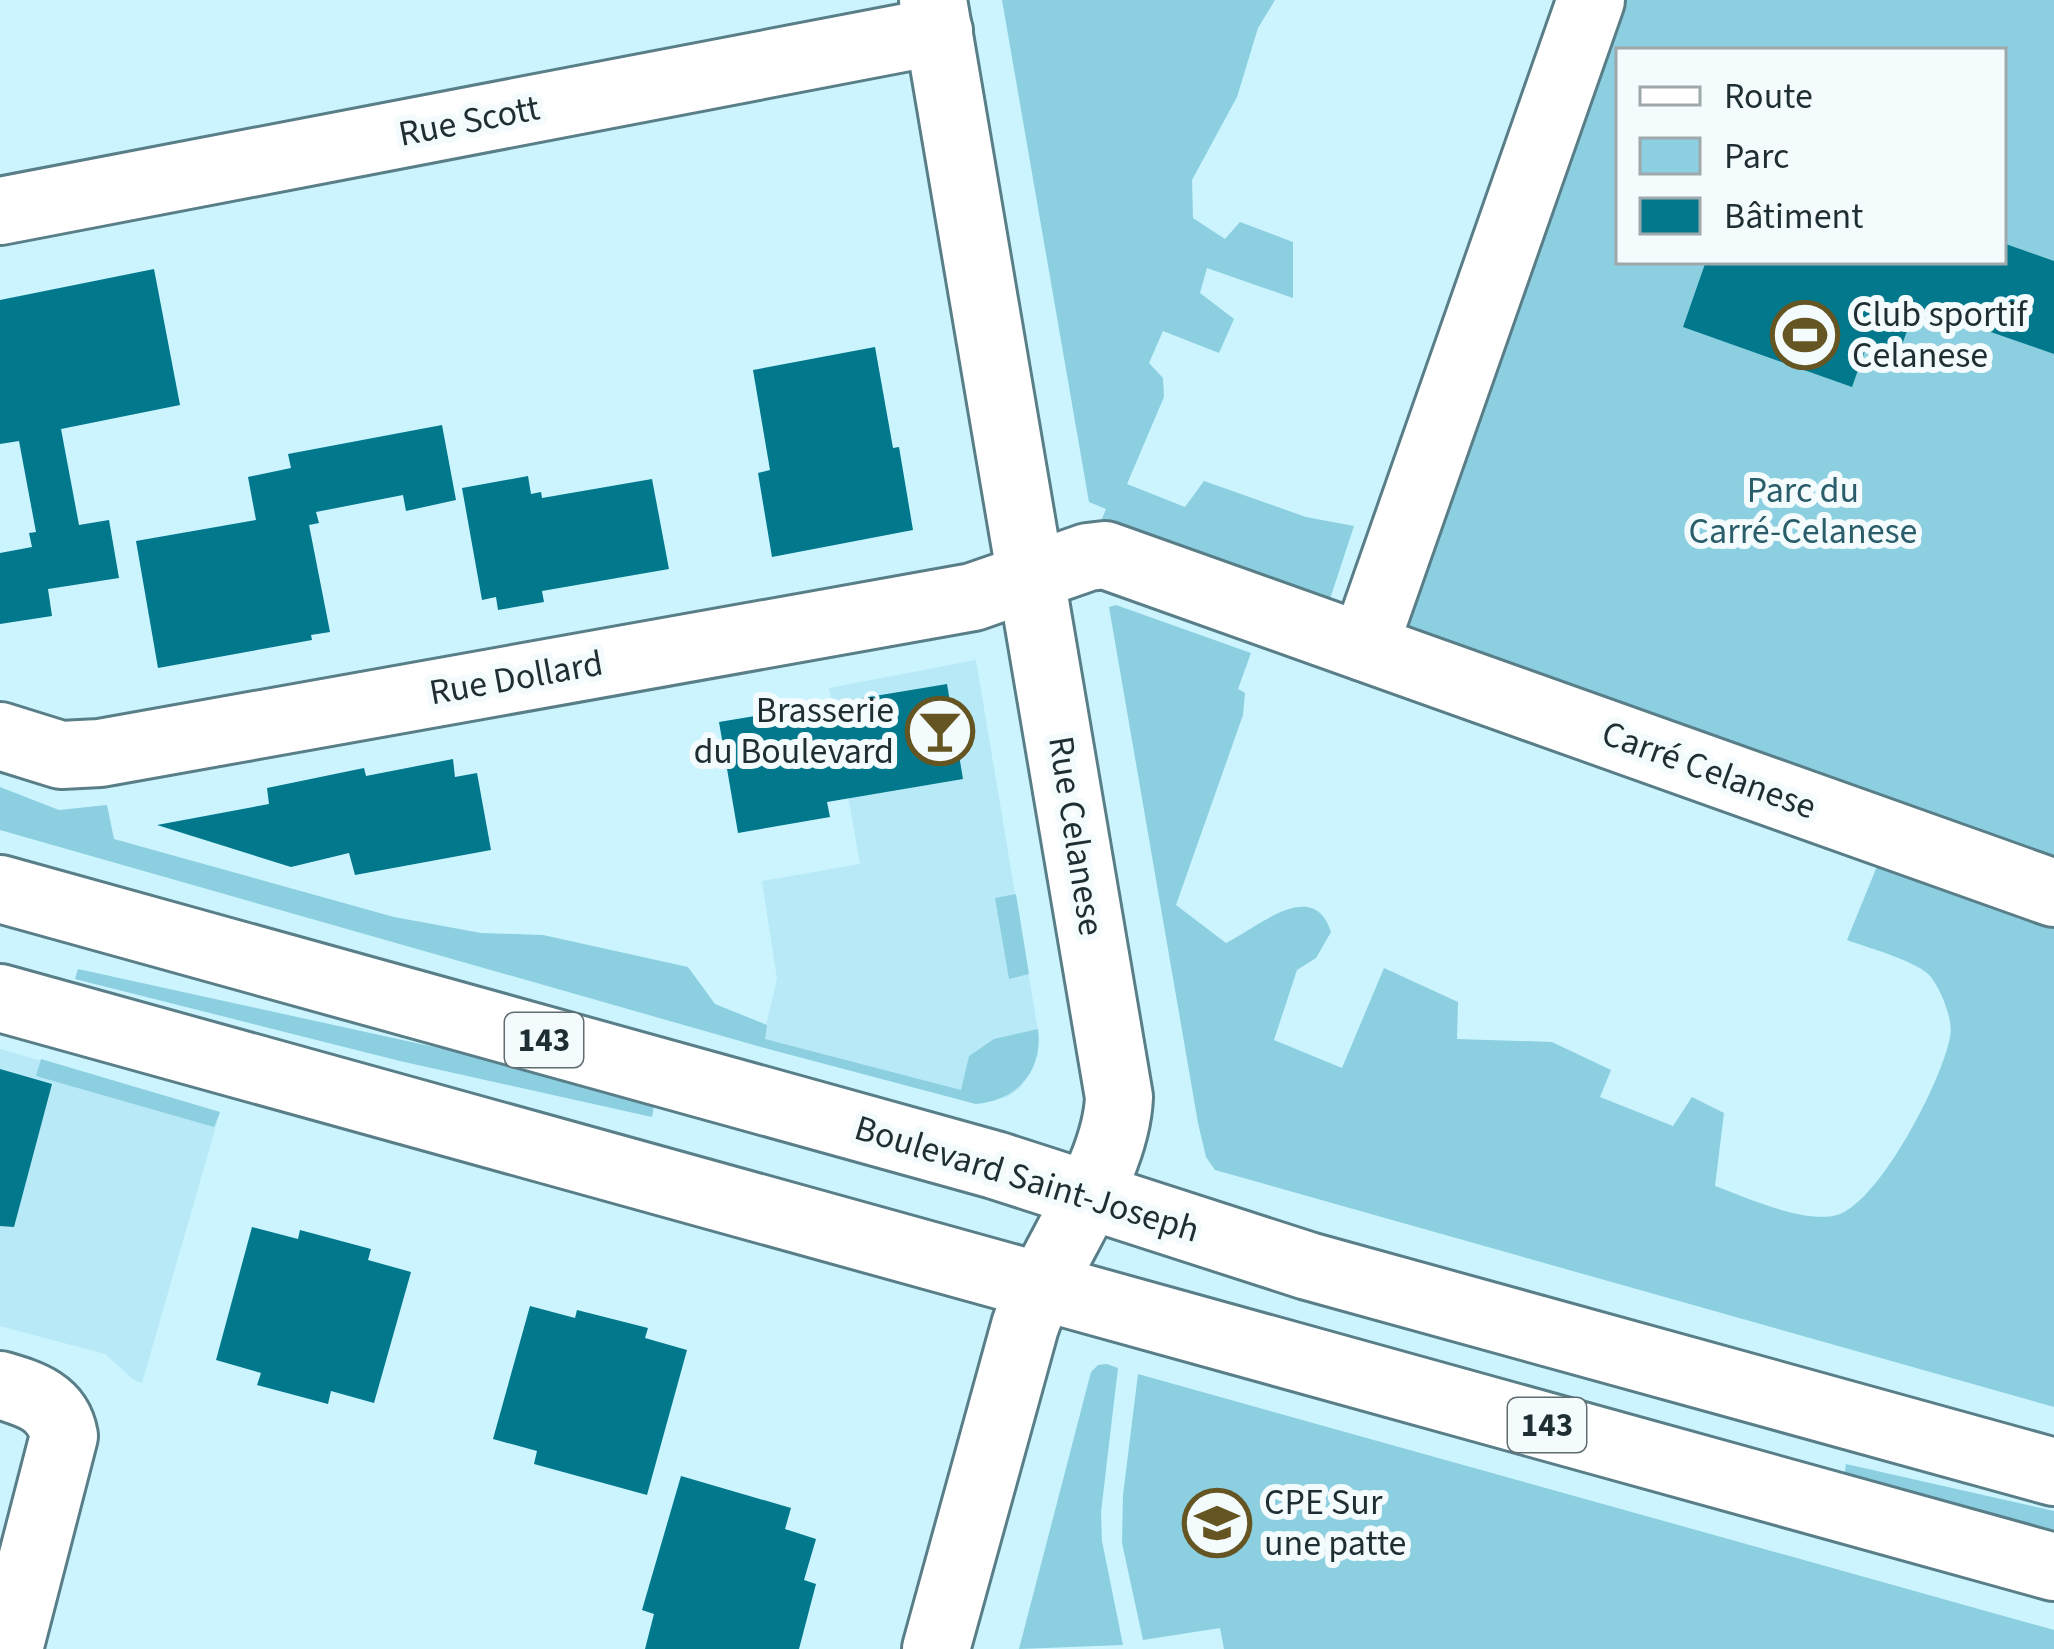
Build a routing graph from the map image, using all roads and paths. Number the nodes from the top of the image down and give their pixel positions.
1 (1591, 0) edge
2 (936, 15) edge
3 (0, 211) edge
4 (1032, 578) junction
5 (1364, 647) junction
6 (0, 736) edge
7 (0, 889) edge
8 (2054, 892) edge
9 (0, 998) edge
10 (1086, 1195) junction
11 (1040, 1286) junction
12 (0, 1385) edge
13 (2054, 1472) edge
14 (2054, 1567) edge
15 (9, 1649) edge
16 (936, 1649) edge

1 - 5 street
2 - 3 street, Rue Scott
2 - 4 street, Rue Celanese
4 - 5 street, Carré Celanese
4 - 6 street, Rue Dollard
4 - 10 street, Rue Celanese
5 - 8 street, Carré Celanese
7 - 10 street, Boulevard Saint-Joseph / 143
9 - 11 street, 143
10 - 11 street, Rue Celanese
10 - 13 street, Boulevard Saint-Joseph / 143
11 - 14 street, 143
11 - 16 street, Rue Celanese
12 - 15 street

